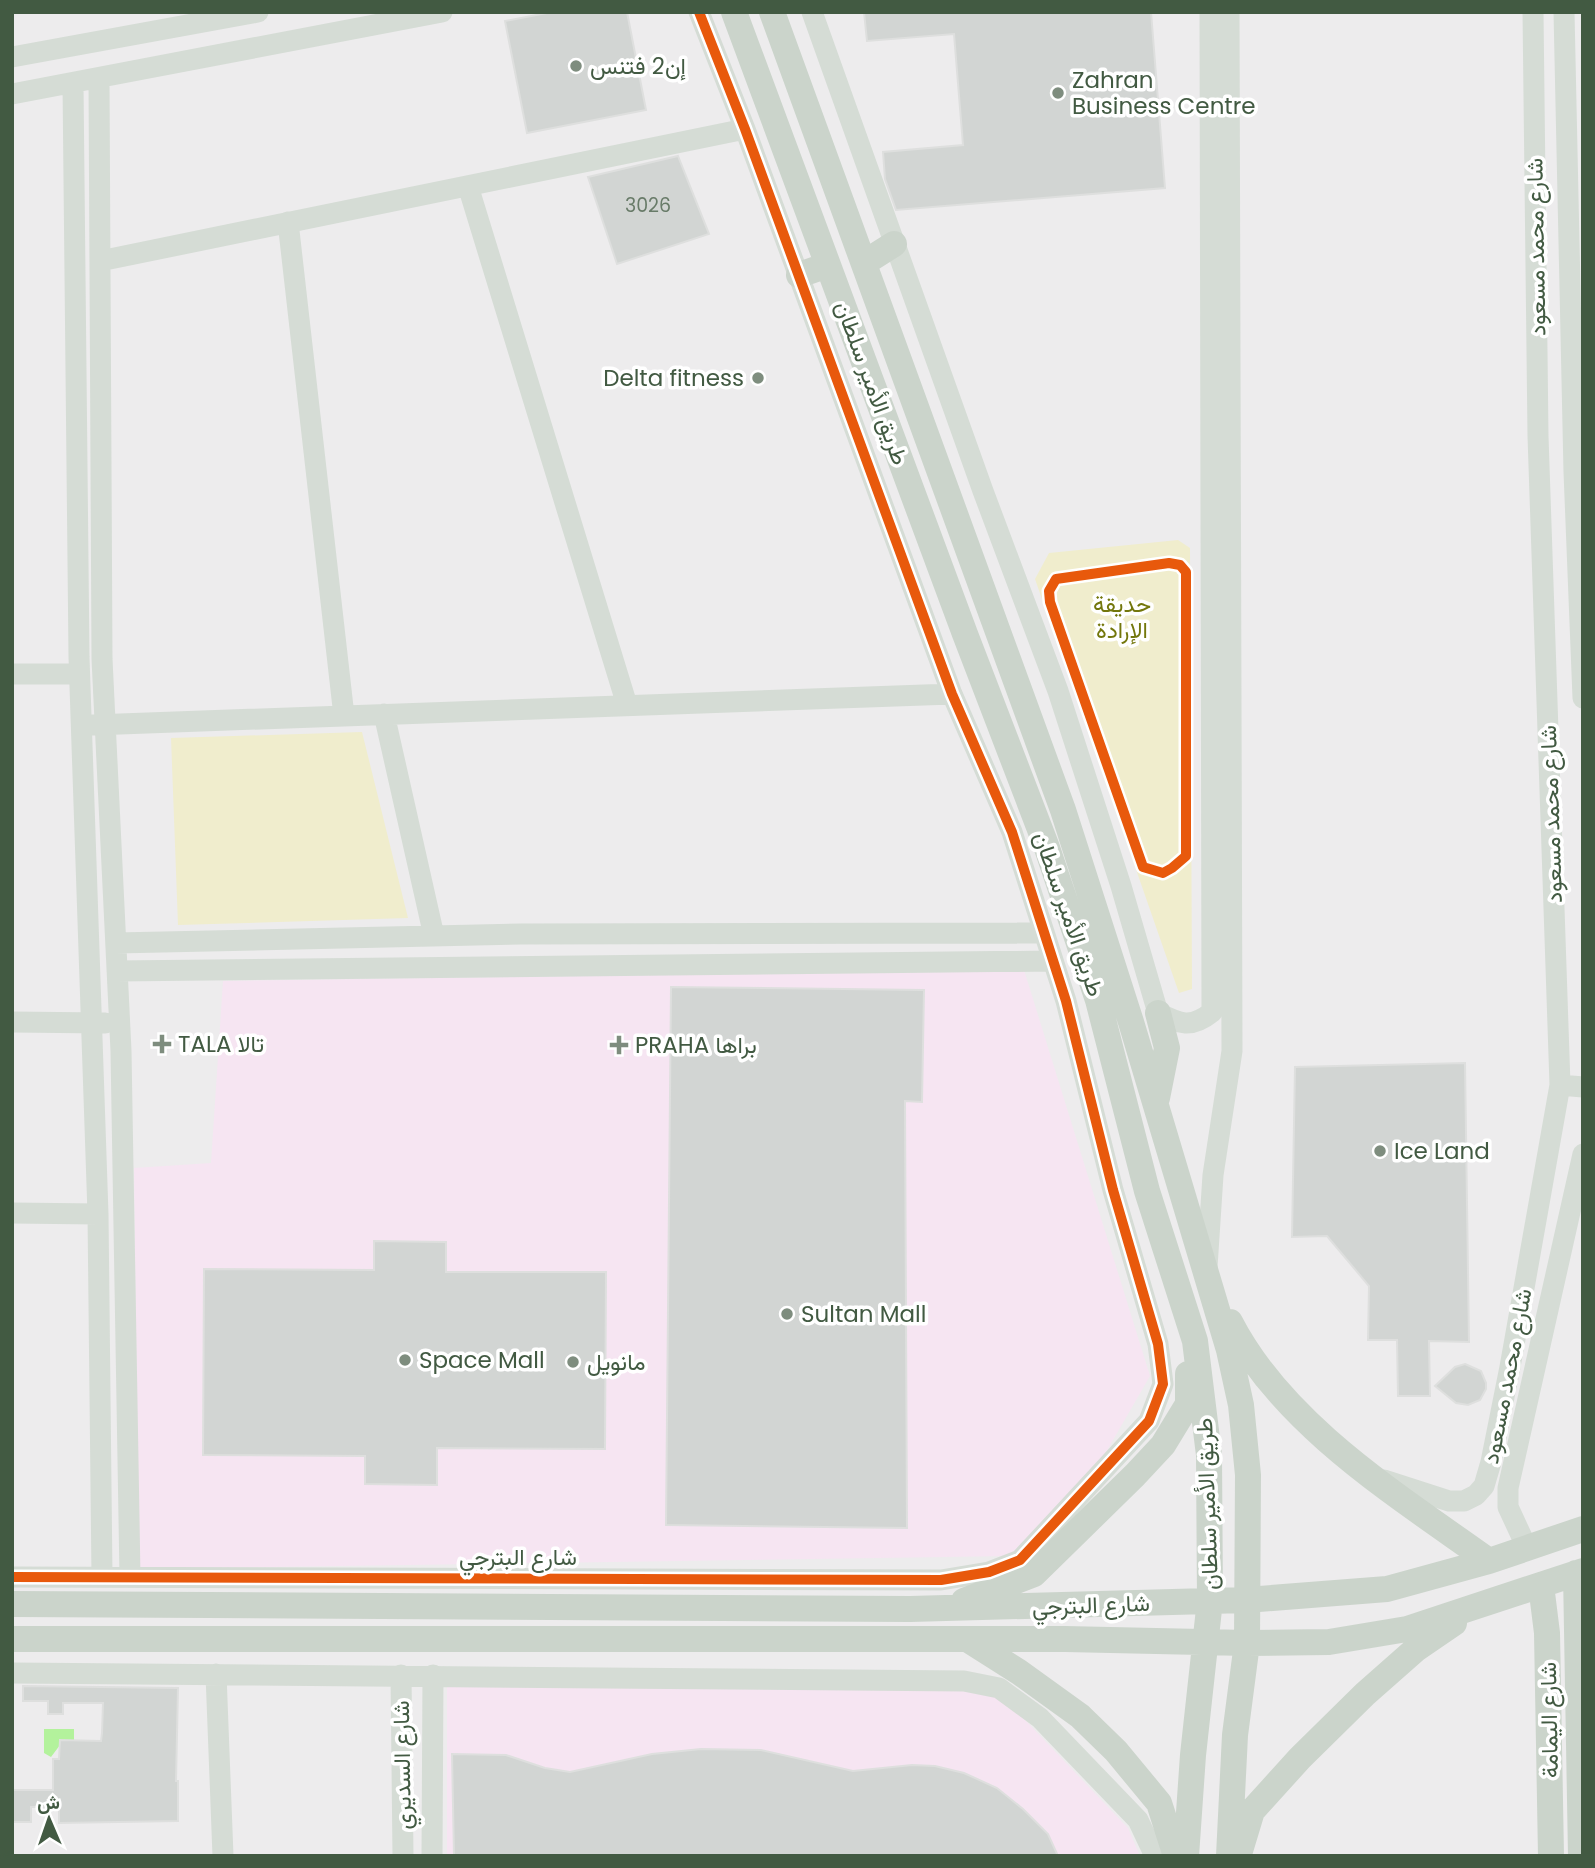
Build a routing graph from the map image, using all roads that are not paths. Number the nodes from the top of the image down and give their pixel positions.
1 (258, 12) edge
2 (442, 12) edge
3 (699, 12) edge
4 (734, 12) edge
5 (772, 12) edge
6 (812, 12) edge
7 (1210, 12) edge
8 (1229, 12) edge
9 (1533, 12) edge
10 (1564, 12) edge
11 (12, 57) edge
12 (99, 79) junction
13 (73, 83) junction
14 (12, 94) edge
15 (745, 129) junction
16 (468, 186) junction
17 (288, 222) junction
18 (894, 244) junction
19 (100, 261) junction
20 (864, 263) junction
21 (828, 265) junction
22 (799, 275) junction
23 (1578, 445) edge
24 (1539, 447) junction
25 (1578, 472) edge
26 (1540, 473) junction
27 (995, 622) junction
28 (965, 634) junction
29 (12, 674) edge
30 (79, 674) junction
31 (952, 694) junction
32 (1583, 698) edge
33 (627, 705) junction
34 (384, 714) junction
35 (344, 716) junction
36 (105, 724) junction
37 (81, 725) junction
38 (1044, 933) junction
39 (434, 936) junction
40 (116, 943) junction
41 (1053, 961) junction
42 (117, 971) junction
43 (1158, 1013) junction
44 (120, 1022) junction
45 (12, 1023) edge
46 (91, 1023) junction
47 (1560, 1086) junction
48 (1583, 1087) edge
49 (1156, 1103) junction
50 (1583, 1154) edge
51 (12, 1213) edge
52 (98, 1214) junction
53 (1207, 1276) junction
54 (1179, 1292) junction
55 (1371, 1476) junction
56 (1583, 1529) edge
57 (1527, 1548) junction
58 (1489, 1561) junction
59 (1579, 1572) edge
60 (12, 1577) edge
61 (102, 1577) junction
62 (130, 1577) junction
63 (540, 1578) junction
64 (1541, 1585) junction
65 (1210, 1600) junction
66 (1246, 1600) junction
67 (1494, 1600) junction
68 (12, 1604) edge
69 (541, 1607) junction
70 (910, 1609) junction
71 (12, 1639) edge
72 (967, 1639) junction
73 (269, 1640) junction
74 (1205, 1642) junction
75 (1247, 1643) junction
76 (12, 1673) edge
77 (216, 1674) junction
78 (270, 1674) junction
79 (401, 1675) junction
80 (433, 1675) junction
81 (1582, 1850) edge
82 (222, 1856) edge
83 (403, 1856) edge
84 (432, 1856) edge
85 (1155, 1856) edge
86 (1176, 1856) edge
87 (1186, 1856) edge
88 (1229, 1856) edge
89 (1238, 1856) edge
90 (1551, 1856) edge

1 - 11 street
2 - 12 street
3 - 15 street
4 - 21 main road, طريق الأمير سلطان
5 - 20 main road, طريق الأمير سلطان
6 - 18 street
7 - 43 street
8 - 53 street
9 - 24 street, شارع محمد مسعود
10 - 23 street, شارع محمد مسعود
12 - 13 street
12 - 19 street
13 - 14 street
13 - 30 street
15 - 16 street
15 - 22 street
16 - 17 street
16 - 33 street
17 - 19 street
17 - 35 street
18 - 20 main road
18 - 43 street
19 - 36 street
20 - 27 main road, طريق الأمير سلطان
21 - 22 main road
21 - 28 main road, طريق الأمير سلطان
22 - 31 street
23 - 24 street
23 - 25 street, شارع محمد مسعود
24 - 26 street, شارع محمد مسعود
25 - 26 street
25 - 32 street, شارع محمد مسعود
26 - 47 street, شارع محمد مسعود
27 - 28 main road
27 - 49 main road, طريق الأمير سلطان
28 - 54 main road, طريق الأمير سلطان
29 - 30 street
30 - 37 street
31 - 33 street
31 - 38 street
33 - 34 street
34 - 35 street
34 - 39 street
35 - 36 street
36 - 37 street
36 - 40 street
37 - 46 street
38 - 39 street
38 - 41 street
39 - 40 street
40 - 42 street
41 - 42 street
41 - 63 street, شارع البترجي
42 - 44 street
43 - 49 main road
44 - 46 street
44 - 62 street
45 - 46 street
46 - 52 street
47 - 48 street
47 - 55 street, شارع محمد مسعود
49 - 53 main road, طريق الأمير سلطان
50 - 57 street, شارع محمد مسعود
51 - 52 street
52 - 61 street
53 - 55 main road
53 - 66 main road, طريق الأمير سلطان
54 - 65 main road, طريق الأمير سلطان
54 - 70 main road
55 - 58 main road
56 - 57 main road, شارع البترجي
57 - 58 main road, شارع البترجي
58 - 66 main road, شارع البترجي
59 - 64 main road
59 - 81 main road, شارع اليمامة
60 - 61 street, شارع البترجي
61 - 62 street, شارع البترجي
62 - 63 street, شارع البترجي
63 - 69 street
64 - 67 main road
64 - 90 main road, شارع اليمامة
65 - 66 main road, شارع البترجي
65 - 70 main road, شارع البترجي
65 - 74 main road, طريق الأمير سلطان
66 - 75 main road, طريق الأمير سلطان
67 - 75 main road, شارع البترجي
67 - 89 main road
68 - 69 main road, شارع البترجي
69 - 70 main road, شارع البترجي
71 - 73 main road, شارع البترجي
72 - 73 main road, شارع البترجي
72 - 74 main road, شارع البترجي
72 - 86 main road
73 - 78 street
74 - 75 main road, شارع البترجي
74 - 87 main road, طريق الأمير سلطان
75 - 88 main road, طريق الأمير سلطان
76 - 77 street
77 - 78 street
77 - 82 street
78 - 79 street
79 - 80 street
79 - 83 street, شارع السديري
80 - 84 street, شارع السديري
80 - 85 street

